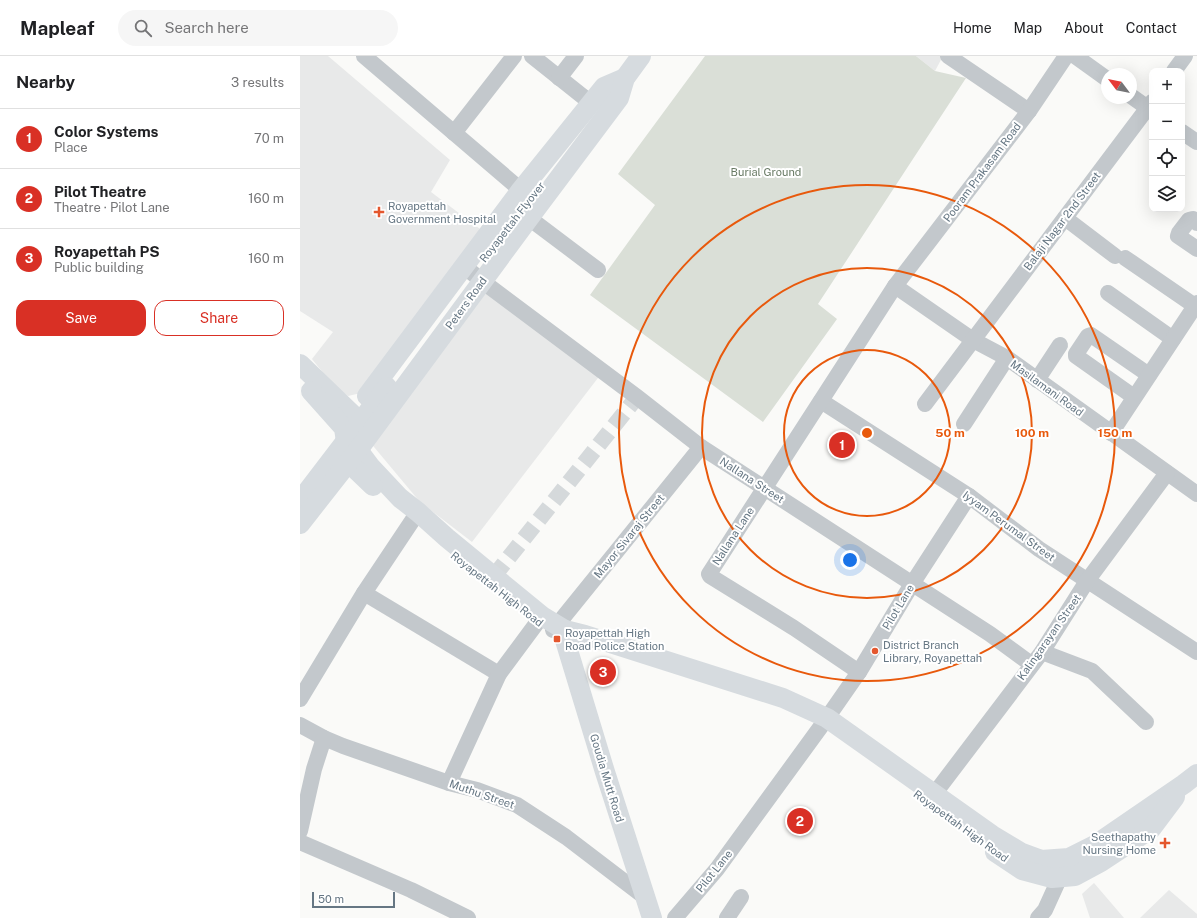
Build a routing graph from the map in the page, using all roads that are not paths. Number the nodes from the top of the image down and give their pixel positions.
1 (364, 56) edge
2 (514, 56) edge
3 (532, 56) edge
4 (576, 56) edge
5 (640, 56) edge
6 (948, 56) edge
7 (1066, 56) edge
8 (1075, 56) edge
9 (1185, 56) edge
10 (1176, 68) edge
11 (1101, 75) edge
12 (559, 78) junction
13 (625, 78) junction
14 (1137, 99) edge
15 (1149, 106) edge
16 (595, 108) junction
17 (1149, 110) edge
18 (1029, 111) junction
19 (454, 133) junction
20 (1185, 134) edge
21 (1197, 142) edge
22 (521, 190) junction
23 (529, 218) junction
24 (1065, 218) junction
25 (1197, 223) edge
26 (1175, 242) dead end
27 (1197, 249) edge
28 (1197, 257) edge
29 (464, 266) junction
30 (598, 270) dead end
31 (482, 282) junction
32 (895, 286) junction
33 (1108, 293) dead end
34 (1196, 305) edge
35 (1173, 339) junction
36 (973, 340) junction
37 (1060, 345) dead end
38 (1007, 358) junction
39 (300, 364) edge
40 (1149, 375) junction
41 (300, 379) edge
42 (1037, 380) junction
43 (1134, 397) junction
44 (820, 401) junction
45 (926, 404) dead end
46 (348, 421) junction
47 (964, 424) dead end
48 (1110, 433) junction
49 (701, 446) junction
50 (353, 456) junction
51 (1167, 473) junction
52 (300, 486) edge
53 (764, 488) junction
54 (1197, 494) edge
55 (969, 496) junction
56 (300, 501) edge
57 (415, 517) junction
58 (300, 524) edge
59 (1087, 582) junction
60 (912, 584) junction
61 (364, 593) junction
62 (553, 627) junction
63 (1042, 652) junction
64 (1197, 652) edge
65 (1031, 664) junction
66 (859, 672) junction
67 (499, 674) junction
68 (300, 699) edge
69 (1146, 722) dead end
70 (300, 724) edge
71 (822, 724) junction
72 (324, 738) junction
73 (1191, 779) edge
74 (450, 783) junction
75 (932, 798) junction
76 (300, 831) edge
77 (300, 842) edge
78 (1060, 877) junction
79 (741, 897) dead end
80 (646, 898) junction
81 (468, 918) edge
82 (652, 918) edge
83 (675, 918) edge
84 (727, 918) edge
85 (1038, 918) edge

1 - 19 street
2 - 19 street
3 - 12 street
4 - 12 street
5 - 13 main road, Peters Road
6 - 18 street
7 - 18 street, Pooram Prakasam Road
8 - 11 street
9 - 10 street
12 - 16 street
13 - 16 main road
13 - 23 main road, Peters Road
14 - 15 street
16 - 22 main road
16 - 56 main road, Royapettah Flyover
17 - 24 street, Balaji Nagar 2nd Street
18 - 32 street, Pooram Prakasam Road
19 - 22 street
20 - 21 street
22 - 29 main road
23 - 30 street
23 - 31 main road, Peters Road
24 - 34 street
24 - 36 street, Balaji Nagar 2nd Street
25 - 27 street
26 - 28 street
29 - 31 street, Nallana Street
29 - 46 main road
31 - 49 street, Nallana Street
31 - 50 main road, Peters Road
32 - 36 street, Masilamani Road
32 - 44 street, Nallana Lane
33 - 35 street
34 - 35 street
35 - 40 street
36 - 38 street, Masilamani Road
36 - 45 street, Balaji Nagar 2nd Street
37 - 42 street
38 - 42 street, Masilamani Road
38 - 47 street
39 - 46 main road
40 - 43 street
40 - 43 street
41 - 46 main road
42 - 48 street, Masilamani Road
43 - 48 street
44 - 53 street, Nallana Lane
44 - 55 street, Iyyam Perumal Street
46 - 50 main road, Royapettah High Road
46 - 52 main road
48 - 51 street, Masilamani Road
49 - 53 street, Nallana Street
49 - 62 street, Mayor Sivaraj Street
50 - 57 main road, Royapettah High Road
50 - 58 main road, Peters Road
51 - 54 street, Masilamani Road
51 - 59 street, Kalingarayan Street
53 - 60 street, Nallana Street
53 - 66 street, Nallana Lane
55 - 59 street, Iyyam Perumal Street
55 - 60 street, Pilot Lane
57 - 61 street
57 - 62 main road, Royapettah High Road
59 - 63 street, Kalingarayan Street
59 - 64 street, Iyyam Perumal Street
60 - 65 street, Nallana Street
60 - 66 street, Pilot Lane
61 - 67 street
61 - 68 street
62 - 67 street, Mayor Sivaraj Street
62 - 71 main road, Royapettah High Road
62 - 80 main road, Goudia Mutt Road
63 - 65 street, Kalingarayan Street
63 - 69 street
65 - 75 street, Kalingarayan Street
66 - 71 street, Pilot Lane
67 - 74 street, Mayor Sivaraj Street
70 - 72 street, Muthu Street
71 - 75 main road, Royapettah High Road
71 - 83 street, Pilot Lane
72 - 74 street, Muthu Street
72 - 76 street
73 - 75 main road, Royapettah High Road
73 - 78 main road, Royapettah High Road
74 - 80 street, Muthu Street
75 - 78 main road, Royapettah High Road
77 - 81 street
78 - 85 street
79 - 84 street
80 - 82 main road, Goudia Mutt Road

